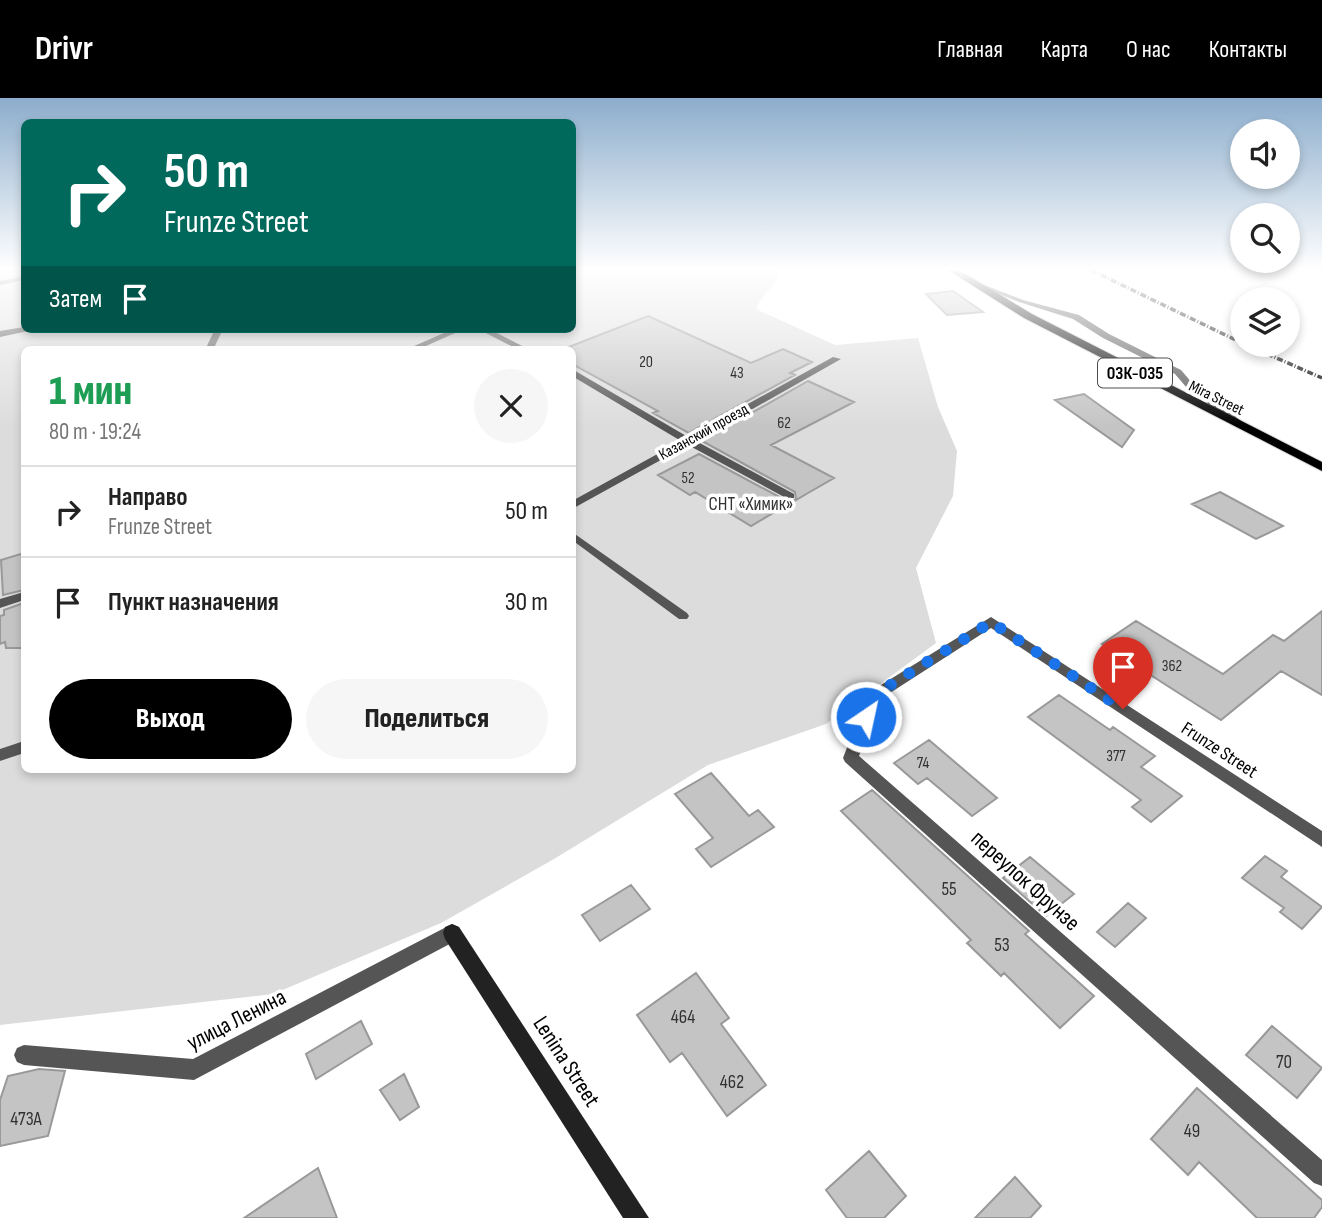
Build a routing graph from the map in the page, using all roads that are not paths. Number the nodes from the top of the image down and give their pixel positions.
1 (1039, 322) edge
2 (1084, 322) edge
3 (21, 330) edge
4 (450, 333) edge
5 (490, 333) edge
6 (0, 334) edge
7 (419, 346) edge
8 (518, 346) edge
9 (836, 359) dead end
10 (576, 374) edge
11 (1250, 431) junction
12 (686, 440) junction
13 (1322, 467) edge
14 (790, 496) dead end
15 (576, 504) edge
16 (576, 538) edge
17 (21, 597) edge
18 (0, 604) edge
19 (683, 616) dead end
20 (991, 622) joint
21 (21, 748) edge
22 (0, 755) edge
23 (1322, 840) edge
24 (452, 933) joint
25 (24, 1055) dead end
26 (1322, 1175) edge
27 (637, 1218) edge

1 - 11 main road, Mira Street / 03К-035
2 - 11 lane
3 - 6 street
4 - 7 street
5 - 8 street
9 - 12 street, Казанский проезд
10 - 12 street
11 - 13 main road, Mira Street / 03К-035
12 - 14 street
12 - 15 street, Казанский проезд
16 - 19 lane
17 - 18 street
20 - 23 street, Frunze Street
20 - 26 street, переулок Фрунзе
21 - 22 street
24 - 25 street, улица Ленина
24 - 27 street, Lenina Street

